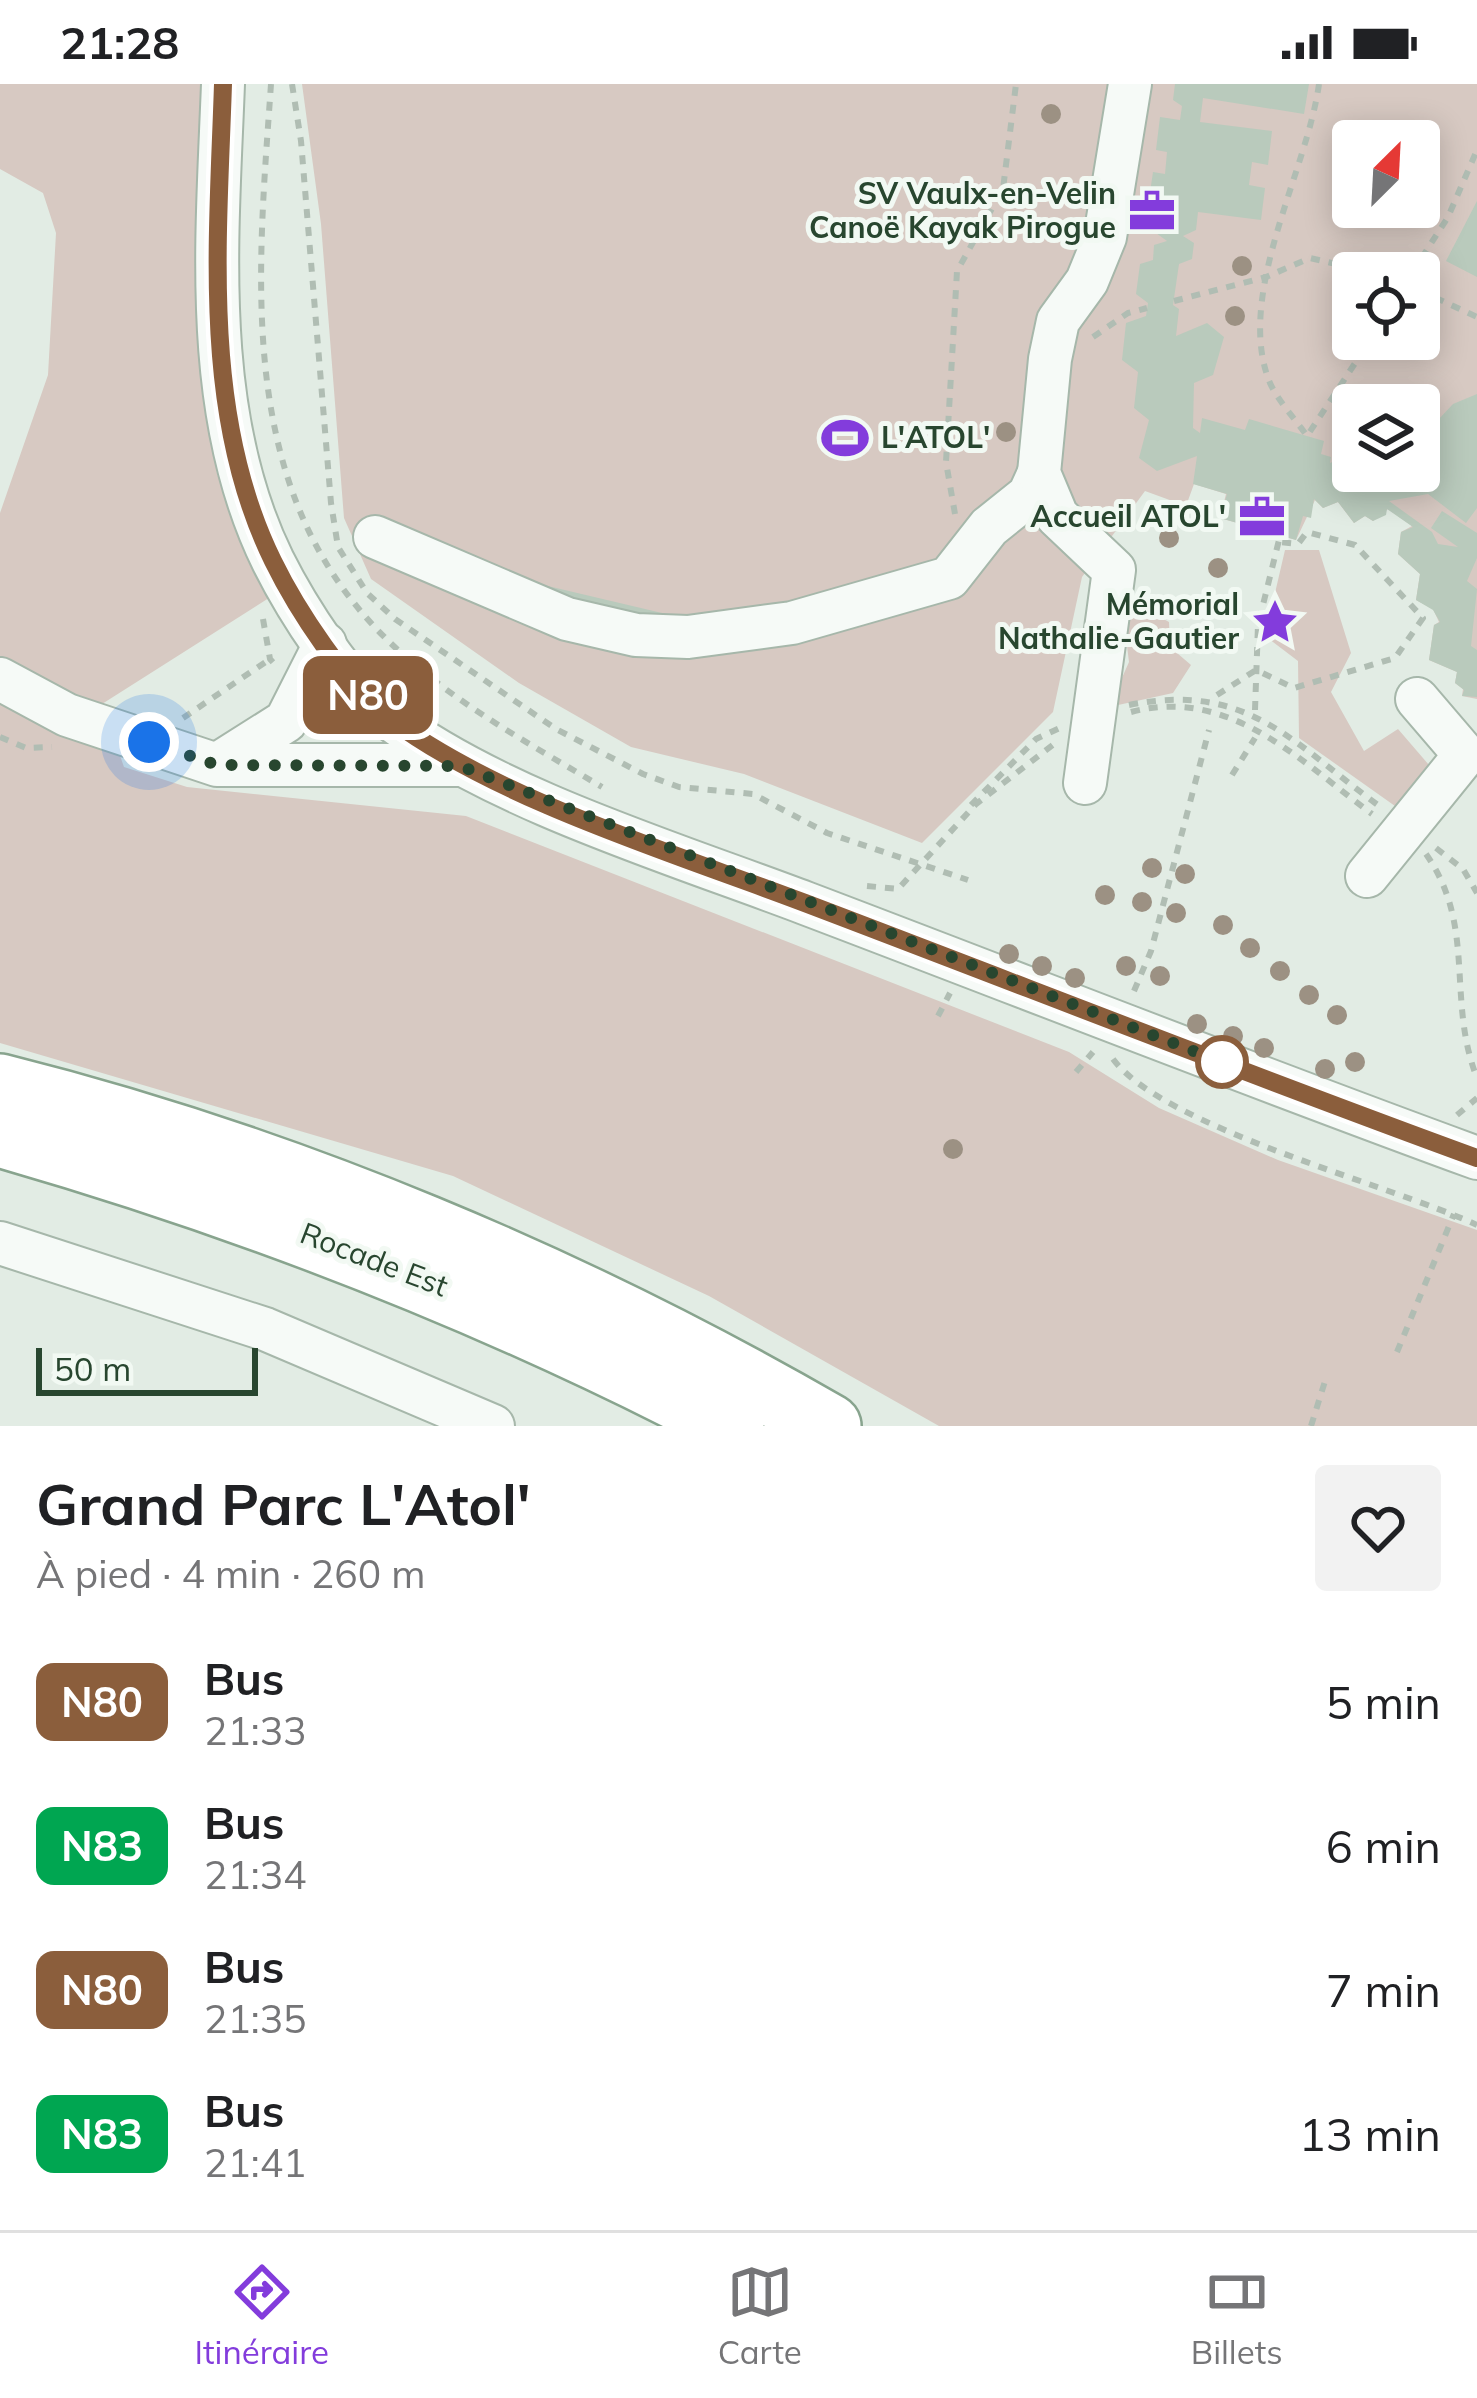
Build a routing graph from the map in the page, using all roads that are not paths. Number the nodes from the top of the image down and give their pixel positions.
1 (223, 84) edge
2 (1130, 84) edge
3 (1040, 473) junction
4 (375, 537) dead end
5 (325, 644) junction
6 (0, 679) edge
7 (1417, 699) dead end
8 (217, 765) junction
9 (460, 766) junction
10 (1085, 783) dead end
11 (1367, 876) dead end
12 (0, 1062) edge
13 (0, 1086) edge
14 (0, 1135) edge
15 (207, 1148) junction
16 (1477, 1158) edge
17 (0, 1243) edge
18 (493, 1426) edge
19 (732, 1426) edge
20 (830, 1426) edge

1 - 5 street
2 - 3 street
3 - 4 street
3 - 10 street
5 - 8 street
5 - 9 street
6 - 8 street
7 - 11 street
8 - 9 street
9 - 16 street
12 - 15 highway
13 - 15 highway
14 - 19 highway, Rocade Est
15 - 20 highway, Rocade Est
17 - 18 street

